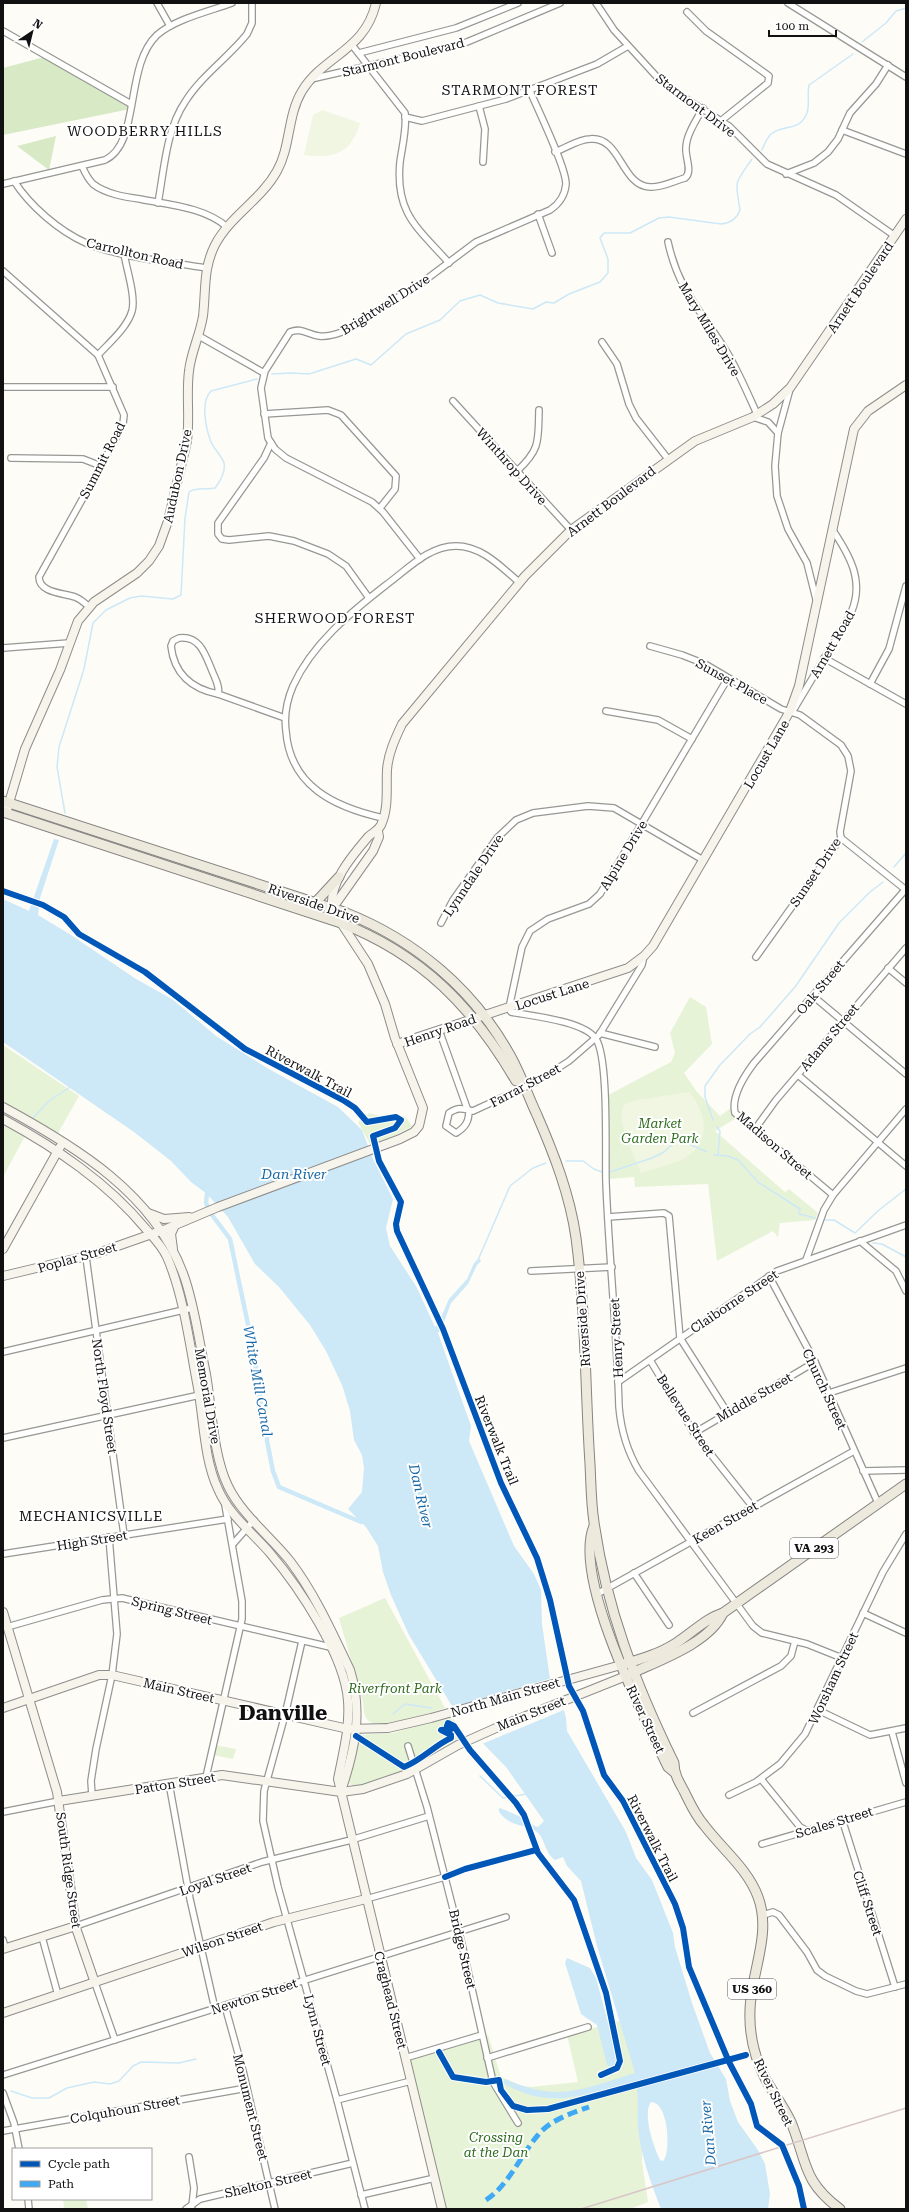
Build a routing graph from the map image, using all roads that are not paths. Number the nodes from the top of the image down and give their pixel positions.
1 (157, 3) edge
2 (232, 3) edge
3 (252, 3) edge
4 (376, 3) edge
5 (518, 3) edge
6 (560, 3) edge
7 (596, 3) edge
8 (789, 3) edge
9 (687, 12) dead end
10 (170, 26) junction
11 (3, 31) edge
12 (352, 44) junction
13 (628, 46) junction
14 (359, 53) junction
15 (369, 65) junction
16 (888, 65) junction
17 (906, 77) edge
18 (311, 79) junction
19 (530, 91) junction
20 (131, 104) junction
21 (479, 106) junction
22 (702, 108) junction
23 (405, 117) junction
24 (722, 120) junction
25 (842, 130) junction
26 (555, 152) junction
27 (906, 154) edge
28 (483, 162) dead end
29 (82, 166) junction
30 (786, 174) junction
31 (14, 182) junction
32 (3, 184) edge
33 (158, 203) junction
34 (538, 214) junction
35 (906, 219) edge
36 (227, 227) junction
37 (895, 236) junction
38 (668, 242) dead end
39 (124, 253) junction
40 (552, 253) dead end
41 (449, 263) junction
42 (206, 268) junction
43 (3, 272) edge
44 (198, 336) junction
45 (602, 342) dead end
46 (98, 355) junction
47 (264, 373) junction
48 (906, 385) edge
49 (3, 387) edge
50 (113, 387) junction
51 (790, 388) junction
52 (453, 401) dead end
53 (539, 410) dead end
54 (264, 414) junction
55 (755, 416) junction
56 (778, 433) junction
57 (271, 442) junction
58 (11, 458) dead end
59 (668, 459) junction
60 (101, 466) junction
61 (517, 471) junction
62 (380, 508) junction
63 (832, 529) junction
64 (571, 530) junction
65 (420, 559) junction
66 (520, 583) junction
67 (906, 586) edge
68 (369, 598) junction
69 (816, 601) junction
70 (89, 607) junction
71 (69, 643) junction
72 (650, 646) dead end
73 (3, 648) edge
74 (824, 658) junction
75 (728, 678) junction
76 (870, 684) junction
77 (218, 694) junction
78 (906, 704) edge
79 (606, 711) dead end
80 (790, 711) junction
81 (286, 718) junction
82 (692, 739) junction
83 (6, 802) edge
84 (4, 813) edge
85 (383, 818) junction
86 (641, 824) junction
87 (92, 830) junction
88 (378, 831) junction
89 (841, 838) junction
90 (89, 841) junction
91 (703, 860) junction
92 (224, 873) junction
93 (339, 877) junction
94 (222, 884) junction
95 (349, 884) junction
96 (906, 890) edge
97 (315, 903) junction
98 (332, 908) junction
99 (341, 923) junction
100 (441, 923) dead end
101 (906, 948) edge
102 (644, 956) junction
103 (756, 957) dead end
104 (888, 968) junction
105 (906, 983) edge
106 (813, 996) junction
107 (509, 1008) junction
108 (483, 1015) junction
109 (474, 1018) junction
110 (843, 1021) junction
111 (439, 1030) junction
112 (600, 1033) junction
113 (596, 1038) junction
114 (397, 1044) junction
115 (655, 1047) dead end
116 (906, 1074) edge
117 (798, 1075) junction
118 (740, 1088) joint
119 (3, 1107) edge
120 (468, 1109) junction
121 (906, 1109) edge
122 (3, 1119) edge
123 (539, 1120) junction
124 (755, 1129) junction
125 (62, 1142) junction
126 (878, 1142) junction
127 (58, 1151) junction
128 (93, 1163) junction
129 (906, 1166) edge
130 (86, 1172) junction
131 (122, 1185) junction
132 (114, 1194) junction
133 (833, 1195) junction
134 (146, 1212) junction
135 (193, 1217) junction
136 (608, 1217) junction
137 (175, 1225) junction
138 (906, 1225) edge
139 (160, 1231) junction
140 (150, 1234) junction
141 (860, 1240) junction
142 (3, 1249) edge
143 (174, 1255) junction
144 (86, 1257) junction
145 (806, 1260) junction
146 (612, 1267) junction
147 (579, 1269) junction
148 (531, 1271) dead end
149 (3, 1276) edge
150 (769, 1276) junction
151 (906, 1291) edge
152 (192, 1308) junction
153 (182, 1311) junction
154 (97, 1332) junction
155 (680, 1338) junction
156 (3, 1352) edge
157 (650, 1360) junction
158 (815, 1362) junction
159 (906, 1368) edge
160 (618, 1382) junction
161 (209, 1393) junction
162 (829, 1393) junction
163 (199, 1395) junction
164 (727, 1412) junction
165 (108, 1416) junction
166 (694, 1433) junction
167 (3, 1438) edge
168 (854, 1452) junction
169 (906, 1470) edge
170 (863, 1471) junction
171 (906, 1484) edge
172 (223, 1499) junction
173 (878, 1504) junction
174 (752, 1506) junction
175 (228, 1519) junction
176 (254, 1520) junction
177 (594, 1524) junction
178 (247, 1530) junction
179 (124, 1534) junction
180 (906, 1534) edge
181 (109, 1537) junction
182 (690, 1542) junction
183 (233, 1544) junction
184 (3, 1554) edge
185 (297, 1571) junction
186 (634, 1573) junction
187 (288, 1574) junction
188 (606, 1588) junction
189 (597, 1594) junction
190 (115, 1598) junction
191 (735, 1604) junction
192 (723, 1612) junction
193 (863, 1613) junction
194 (4, 1620) edge
195 (669, 1625) dead end
196 (240, 1627) junction
197 (906, 1633) edge
198 (302, 1641) junction
199 (795, 1641) junction
200 (334, 1645) junction
201 (842, 1658) junction
202 (625, 1664) junction
203 (629, 1674) junction
204 (112, 1675) junction
205 (29, 1699) junction
206 (224, 1700) junction
207 (3, 1708) edge
208 (818, 1710) junction
209 (693, 1713) dead end
210 (285, 1715) junction
211 (906, 1728) edge
212 (352, 1730) junction
213 (892, 1732) junction
214 (408, 1746) dead end
215 (415, 1770) junction
216 (206, 1777) junction
217 (761, 1779) junction
218 (268, 1781) junction
219 (169, 1783) junction
220 (906, 1783) edge
221 (341, 1792) junction
222 (729, 1795) dead end
223 (92, 1796) junction
224 (59, 1801) junction
225 (906, 1802) edge
226 (3, 1812) edge
227 (429, 1816) junction
228 (842, 1819) junction
229 (806, 1830) junction
230 (351, 1840) junction
231 (762, 1844) dead end
232 (272, 1859) junction
233 (445, 1877) junction
234 (187, 1889) junction
235 (366, 1899) junction
236 (763, 1915) junction
237 (506, 1917) dead end
238 (287, 1919) junction
239 (76, 1926) junction
240 (459, 1932) junction
241 (42, 1937) junction
242 (4, 1946) edge
243 (201, 1947) junction
244 (380, 1956) junction
245 (304, 1980) junction
246 (95, 1983) junction
247 (906, 1984) edge
248 (895, 1987) junction
249 (58, 1995) junction
250 (224, 2006) junction
251 (215, 2009) junction
252 (3, 2013) edge
253 (588, 2027) dead end
254 (482, 2035) junction
255 (115, 2040) junction
256 (405, 2058) junction
257 (487, 2058) junction
258 (3, 2075) edge
259 (411, 2081) junction
260 (247, 2088) junction
261 (3, 2092) edge
262 (337, 2100) junction
263 (518, 2123) dead end
264 (15, 2129) junction
265 (3, 2131) edge
266 (19, 2148) edge
267 (189, 2157) dead end
268 (353, 2163) junction
269 (435, 2178) junction
270 (268, 2182) junction
271 (361, 2195) junction
272 (192, 2207) edge
273 (186, 2209) edge
274 (275, 2209) edge
275 (365, 2209) edge
276 (442, 2209) edge
277 (840, 2209) edge

1 - 10 street
2 - 10 street
3 - 33 street
4 - 12 main road, Audubon Drive
5 - 14 street, Starmont Boulevard
6 - 15 street, Starmont Boulevard
7 - 13 street, Starmont Drive
8 - 16 street
9 - 24 street
10 - 20 street
11 - 20 street
12 - 14 street
12 - 18 main road, Audubon Drive
13 - 19 street
13 - 22 street, Starmont Drive
14 - 15 street
15 - 18 street, Starmont Boulevard
15 - 23 street
16 - 17 street
16 - 25 street
18 - 36 main road, Audubon Drive
19 - 21 street
19 - 26 street, Brightwell Drive
20 - 29 street
21 - 23 street
21 - 28 street
22 - 24 street, Starmont Drive
22 - 26 street
23 - 41 street
24 - 30 street, Starmont Drive
25 - 27 street
25 - 30 street
26 - 34 street, Brightwell Drive
29 - 31 street
29 - 33 street
30 - 37 street, Starmont Drive
31 - 32 street
31 - 39 street, Carrollton Road
33 - 36 street
34 - 40 street
34 - 41 street, Brightwell Drive
35 - 37 main road, Arnett Boulevard
36 - 42 main road, Audubon Drive
37 - 51 main road, Arnett Boulevard
38 - 55 street, Mary Miles Drive
39 - 42 street, Carrollton Road
39 - 46 street
41 - 47 street, Brightwell Drive
42 - 44 main road, Audubon Drive
43 - 46 street, Summit Road
44 - 47 street
44 - 70 main road, Audubon Drive
45 - 59 street
46 - 50 street, Summit Road
47 - 54 street, Brightwell Drive
48 - 63 main road, Locust Lane
49 - 50 street
50 - 60 street, Summit Road
51 - 55 main road, Arnett Boulevard
51 - 56 street
52 - 61 street, Winthrop Drive
53 - 61 street
54 - 57 street, Brightwell Drive
54 - 62 street
55 - 56 street
55 - 59 main road, Arnett Boulevard
56 - 69 street
57 - 62 street, Brightwell Drive
57 - 68 street
58 - 60 street
59 - 64 main road, Arnett Boulevard
60 - 70 street, Summit Road
61 - 64 street, Winthrop Drive
62 - 65 street, Brightwell Drive
63 - 69 main road, Locust Lane
63 - 74 street, Arnett Road
64 - 66 main road, Arnett Boulevard
65 - 66 street
65 - 68 street
66 - 85 main road, Arnett Boulevard
67 - 76 street
68 - 81 street
69 - 80 main road, Locust Lane
70 - 71 main road, Audubon Drive
71 - 73 street
71 - 83 main road, Audubon Drive
72 - 75 street, Sunset Place
74 - 76 street
74 - 80 street, Arnett Road
75 - 80 street, Sunset Place
75 - 82 street, Alpine Drive
76 - 78 street
77 - 77 street
77 - 81 street
79 - 82 street
80 - 89 street, Sunset Drive
80 - 91 main road, Locust Lane
81 - 85 street
82 - 86 street, Alpine Drive
83 - 84 main road, Audubon Drive
83 - 87 main road, Riverside Drive
84 - 90 main road, Riverside Drive
85 - 88 main road, Arnett Boulevard
86 - 91 street, Lynndale Drive
86 - 100 street, Lynndale Drive
86 - 107 street, Alpine Drive
87 - 90 street
87 - 92 main road, Riverside Drive
88 - 93 main road, Arnett Boulevard
88 - 95 main road, Arnett Boulevard
89 - 96 street
89 - 103 street, Sunset Drive
90 - 94 main road, Riverside Drive
91 - 102 main road, Locust Lane
92 - 94 street
92 - 97 main road, Riverside Drive
93 - 95 main road
93 - 97 main road
93 - 98 main road, Arnett Boulevard
94 - 99 main road, Riverside Drive
95 - 98 main road, Arnett Boulevard
96 - 106 street, Oak Street
97 - 98 main road, Riverside Drive
98 - 99 main road
98 - 108 main road, Riverside Drive
99 - 109 main road, Riverside Drive
99 - 114 main road
101 - 104 street, Adams Street
102 - 107 main road, Locust Lane
102 - 112 street, Farrar Street
104 - 105 street
104 - 110 street, Adams Street
106 - 110 street
106 - 118 street, Oak Street
107 - 108 main road, Locust Lane
107 - 113 street
108 - 109 main road, Henry Road
108 - 123 main road, Riverside Drive
109 - 111 main road, Henry Road
109 - 123 main road, Riverside Drive
110 - 116 street
110 - 117 street, Adams Street
111 - 114 main road, Henry Road
111 - 120 street
112 - 113 street, Farrar Street
112 - 115 street
113 - 120 street, Farrar Street, bridge
113 - 136 street, Henry Street
114 - 135 main road
117 - 124 street, Adams Street
117 - 126 street
118 - 124 street, Madison Street
119 - 125 main road, Memorial Drive
120 - 120 street, Farrar Street
121 - 126 street
122 - 127 main road, Memorial Drive
123 - 147 main road, Riverside Drive
124 - 133 street, Madison Street
125 - 127 main road
125 - 128 main road, Memorial Drive
126 - 129 street
126 - 133 street
127 - 130 main road, Memorial Drive
127 - 142 main road
128 - 130 street
128 - 131 main road, Memorial Drive
130 - 132 main road, Memorial Drive
131 - 132 street
131 - 134 main road, Memorial Drive
132 - 140 main road, Memorial Drive
133 - 145 street
134 - 135 main road
134 - 139 main road, Memorial Drive
135 - 137 main road, Poplar Street
136 - 146 street, Henry Street
136 - 155 street
137 - 139 main road, Poplar Street
137 - 143 main road
138 - 141 street, Claiborne Street
139 - 140 main road, Poplar Street
139 - 143 main road, Memorial Drive
140 - 144 main road, Poplar Street
140 - 153 main road, Memorial Drive
141 - 145 street, Claiborne Street
141 - 151 street
143 - 152 main road, Memorial Drive
144 - 149 main road, Poplar Street
144 - 154 street, North Floyd Street
145 - 150 street, Claiborne Street
146 - 147 street
146 - 160 street, Henry Street
147 - 148 street
147 - 177 main road, Riverside Drive
150 - 155 street, Claiborne Street
150 - 158 street, Church Street
152 - 153 street
152 - 161 main road, Memorial Drive
153 - 154 street
153 - 163 main road, Memorial Drive
154 - 156 street
154 - 165 street, North Floyd Street
155 - 157 street, Claiborne Street
155 - 164 street
157 - 160 street, Claiborne Street
157 - 166 street, Bellevue Street
158 - 162 street, Church Street
158 - 164 street, Middle Street
159 - 162 street
160 - 182 street, Henry Street
161 - 163 street
161 - 176 main road, Memorial Drive
162 - 168 street, Church Street
163 - 165 street
163 - 172 main road, Memorial Drive
164 - 166 street, Middle Street
165 - 167 street
165 - 179 street, North Floyd Street
166 - 174 street, Bellevue Street
168 - 170 street, Church Street
168 - 174 street, Keen Street
169 - 170 street
170 - 173 street, Church Street
171 - 173 main road, VA 293
172 - 175 street
172 - 178 main road, Memorial Drive
173 - 191 main road, VA 293
174 - 182 street, Keen Street
175 - 179 street, High Street
175 - 183 street
176 - 178 street
176 - 185 main road, Memorial Drive
177 - 188 main road, Riverside Drive
177 - 189 main road, Riverside Drive
178 - 183 street
178 - 187 main road, Memorial Drive
179 - 181 street, High Street
180 - 193 street, Worsham Street
181 - 184 street, High Street
181 - 190 street
182 - 186 street, Keen Street
182 - 191 street, Henry Street
183 - 196 street
185 - 187 street
185 - 200 main road, Memorial Drive
186 - 188 street, Keen Street
186 - 195 street
187 - 200 main road, Memorial Drive
188 - 189 street, Keen Street
188 - 202 main road, Riverside Drive
189 - 202 main road, Riverside Drive
190 - 194 street, Spring Street
190 - 196 street, Spring Street
190 - 204 street
191 - 192 main road, VA 293
191 - 199 street, Henry Street
192 - 202 main road, VA 293
192 - 203 main road, VA 293
193 - 197 street
193 - 201 street, Worsham Street
194 - 205 main road, South Ridge Street
196 - 198 street, Spring Street
196 - 206 street
198 - 200 street, Spring Street
198 - 210 street, Lynn Street
199 - 201 street, Henry Street
199 - 209 street
200 - 212 main road, Memorial Drive
201 - 208 street, Worsham Street
202 - 203 main road, River Street / US 360
202 - 212 main road, North Main Street / VA 293
203 - 215 main road, Main Street / VA 293
203 - 236 main road, River Street / US 360
204 - 205 main road, Main Street / VA 293
204 - 206 main road, Main Street / VA 293
204 - 223 street
205 - 207 main road, Main Street / VA 293
205 - 224 main road, South Ridge Street
206 - 210 main road, Main Street / VA 293
206 - 216 street
208 - 213 street
208 - 217 street, Worsham Street
210 - 212 main road, Main Street / VA 293
210 - 218 street, Lynn Street
211 - 213 street
212 - 221 main road, Craghead Street
213 - 220 street
214 - 215 street, Bridge Street
215 - 221 main road, Patton Street / VA 293
215 - 227 street, Bridge Street
216 - 218 main road, Patton Street / VA 293
216 - 219 main road, Patton Street / VA 293
217 - 222 street, Worsham Street
217 - 229 street
218 - 221 main road, Patton Street / VA 293
218 - 232 street, Lynn Street
219 - 223 main road, Patton Street / VA 293
219 - 234 street
221 - 230 main road, Craghead Street
223 - 224 main road, Patton Street / VA 293
224 - 226 street, Patton Street
224 - 239 main road, South Ridge Street
225 - 228 street, Scales Street
227 - 230 street, Loyal Street
227 - 233 street, Bridge Street
228 - 229 street, Scales Street
228 - 248 street, Cliff Street
229 - 231 street, Scales Street
230 - 232 street, Loyal Street
230 - 235 main road, Craghead Street
232 - 234 street, Loyal Street
232 - 238 street, Lynn Street
233 - 235 street, Wilson Street
233 - 240 street, Bridge Street
234 - 239 street, Loyal Street
234 - 243 street
235 - 238 main road, Wilson Street
235 - 244 main road, Craghead Street
236 - 248 street
236 - 277 main road, River Street / US 360
237 - 240 street, Newton Street
238 - 243 main road, Wilson Street
238 - 245 street, Lynn Street
239 - 241 main road, Loyal Street
239 - 246 main road, South Ridge Street
240 - 244 street, Newton Street
240 - 254 street, Bridge Street
241 - 242 main road, Loyal Street
241 - 249 street
243 - 246 main road, Wilson Street
243 - 251 street
244 - 245 street, Newton Street
244 - 256 main road, Craghead Street
245 - 250 street, Newton Street
245 - 262 street, Lynn Street
246 - 249 main road, Wilson Street
246 - 255 street, South Ridge Street
247 - 248 street
249 - 252 main road, Wilson Street
250 - 251 street, Newton Street
250 - 260 street, Monument Street
251 - 255 street, Newton Street
253 - 257 street
254 - 256 street
254 - 257 street, Bridge Street
255 - 258 street, Newton Street
256 - 259 main road, Craghead Street
257 - 263 street, Bridge Street
259 - 262 street
259 - 269 main road, Craghead Street
260 - 264 street, Colquhoun Street
260 - 270 street, Monument Street
261 - 264 street
262 - 268 street, Lynn Street
264 - 265 street, Colquhoun Street
264 - 266 street
267 - 272 street
268 - 270 street, Shelton Street
268 - 271 street, Lynn Street
269 - 271 street
269 - 276 main road, Craghead Street
270 - 272 street, Shelton Street
270 - 274 street, Monument Street
271 - 275 street, Lynn Street
272 - 273 street, Shelton Street

